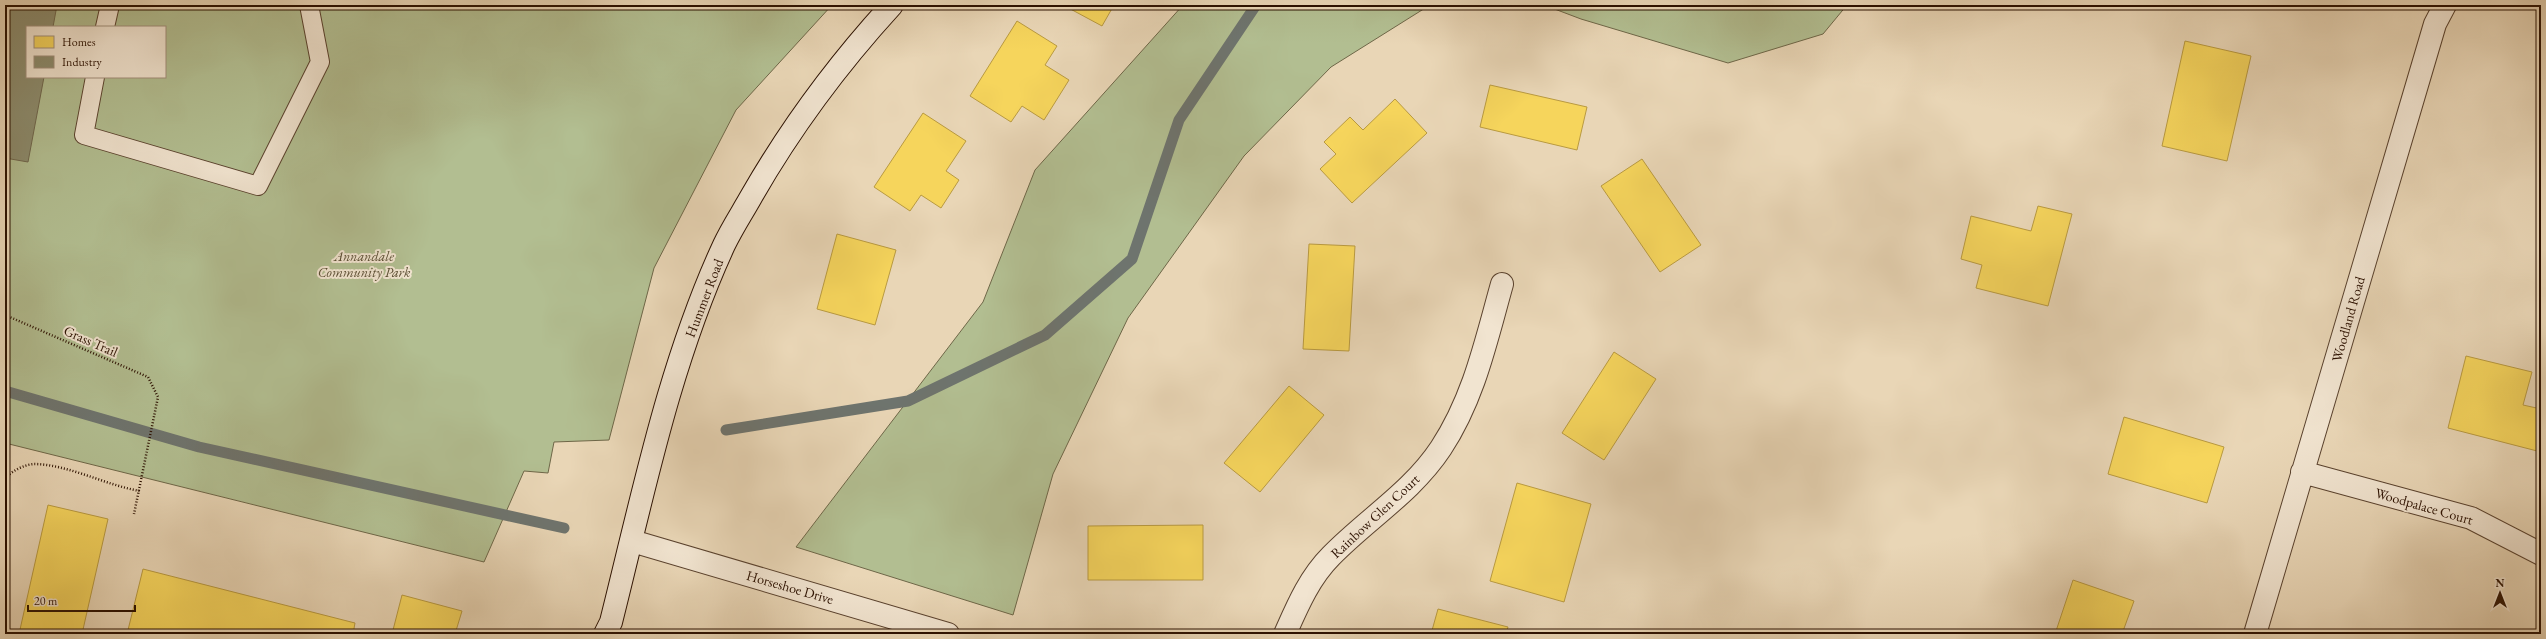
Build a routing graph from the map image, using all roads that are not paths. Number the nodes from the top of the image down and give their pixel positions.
1 (110, 5) edge
2 (309, 5) edge
3 (892, 5) edge
4 (2445, 5) edge
5 (105, 26) edge
6 (95, 78) edge
7 (1502, 284) dead end
8 (2302, 472) junction
9 (632, 541) junction
10 (2541, 554) edge
11 (605, 634) edge
12 (948, 634) edge
13 (1285, 634) edge
14 (2255, 634) edge

1 - 5 lane
2 - 6 lane
3 - 9 street, Hummer Road
4 - 8 street, Woodland Road
7 - 13 street, Rainbow Glen Court
8 - 10 street, Woodpalace Court
8 - 14 street, Woodland Road
9 - 11 street, Hummer Road
9 - 12 street, Horseshoe Drive

